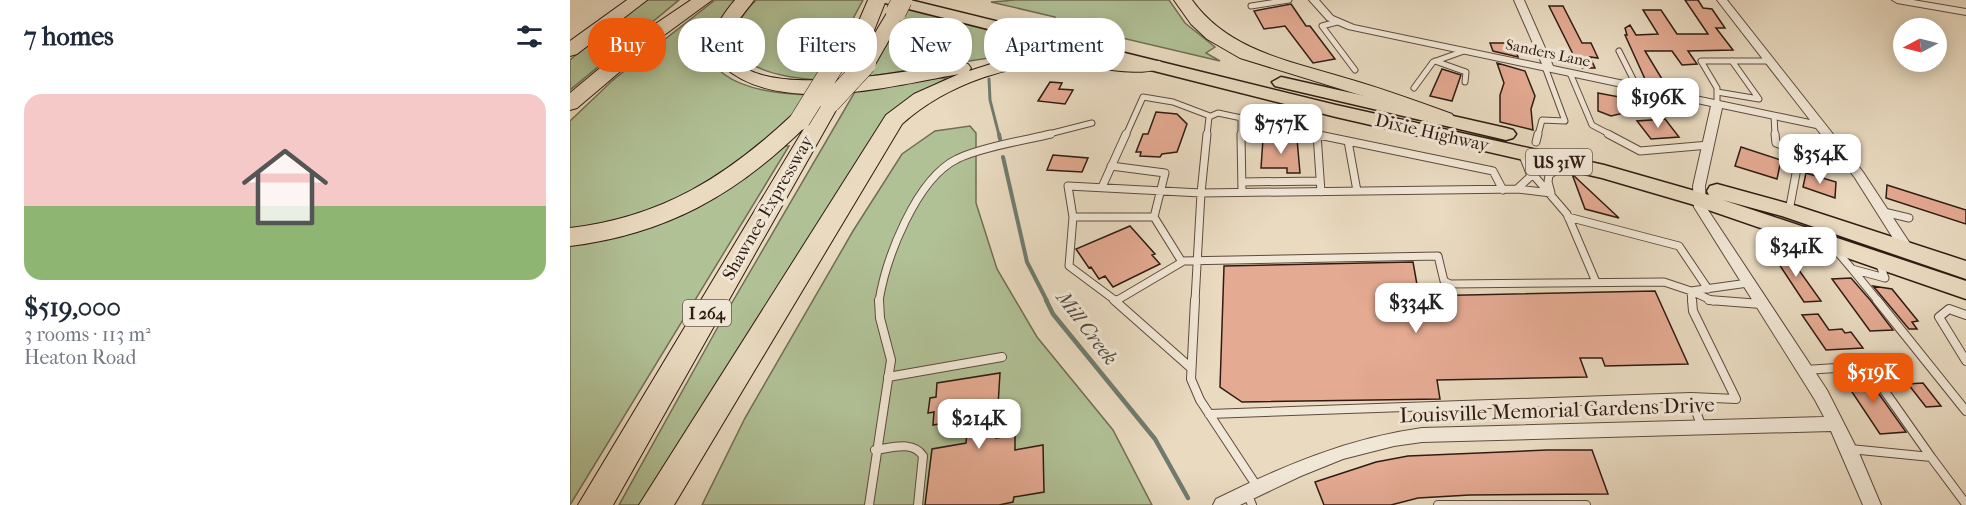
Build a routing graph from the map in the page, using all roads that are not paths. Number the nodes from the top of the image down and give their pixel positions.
1 (638, 0) edge
2 (685, 0) edge
3 (703, 0) edge
4 (745, 0) edge
5 (938, 0) edge
6 (1183, 0) edge
7 (1288, 0) edge
8 (1314, 0) edge
9 (1519, 0) edge
10 (1722, 0) edge
11 (1897, 0) edge
12 (885, 6) edge
13 (1251, 6) dead end
14 (1966, 12) edge
15 (663, 18) edge
16 (877, 19) edge
17 (877, 19) edge
18 (1337, 22) junction
19 (666, 25) edge
20 (573, 49) edge
21 (1464, 51) junction
22 (1619, 51) dead end
23 (1435, 61) junction
24 (1732, 61) junction
25 (1769, 61) junction
26 (1153, 65) junction
27 (1125, 66) edge
28 (984, 67) edge
29 (1547, 68) junction
30 (1355, 70) dead end
31 (608, 72) edge
32 (845, 72) edge
33 (845, 72) edge
34 (984, 72) edge
35 (1570, 73) junction
36 (1465, 82) dead end
37 (1637, 87) junction
38 (1414, 88) dead end
39 (1717, 98) junction
40 (570, 104) edge
41 (817, 114) junction
42 (1210, 116) junction
43 (1774, 116) junction
44 (1241, 117) junction
45 (1444, 119) junction
46 (1092, 123) dead end
47 (1819, 125) junction
48 (1317, 134) junction
49 (1348, 141) junction
50 (1709, 145) junction
51 (1529, 155) junction
52 (1566, 163) junction
53 (1111, 166) junction
54 (1320, 181) junction
55 (1242, 182) junction
56 (1102, 188) junction
57 (1517, 189) junction
58 (1503, 190) junction
59 (1162, 191) junction
60 (1357, 191) junction
61 (1242, 192) junction
62 (1321, 192) junction
63 (1201, 193) junction
64 (1551, 193) junction
65 (1699, 193) junction
66 (1789, 211) junction
67 (1884, 212) junction
68 (1073, 217) junction
69 (1154, 217) junction
70 (1568, 217) junction
71 (1908, 218) dead end
72 (570, 237) edge
73 (1831, 244) junction
74 (1908, 250) junction
75 (1197, 260) junction
76 (1878, 260) junction
77 (1181, 261) junction
78 (1852, 269) junction
79 (1966, 270) edge
80 (1596, 282) junction
81 (1748, 283) junction
82 (1708, 289) junction
83 (1966, 290) edge
84 (1691, 291) junction
85 (1116, 301) junction
86 (1761, 304) junction
87 (1966, 315) edge
88 (1002, 357) dead end
89 (1966, 361) edge
90 (1191, 368) junction
91 (1804, 370) junction
92 (888, 377) junction
93 (1691, 397) junction
94 (1966, 411) edge
95 (1209, 414) junction
96 (1835, 424) junction
97 (1702, 428) junction
98 (1848, 448) junction
99 (875, 450) junction
100 (1932, 457) junction
101 (1252, 495) edge
102 (1966, 504) edge
103 (595, 505) edge
104 (656, 505) edge
105 (869, 505) edge
106 (918, 505) edge
107 (1222, 505) edge
108 (1438, 505) edge
109 (1586, 505) edge
110 (1872, 505) edge

1 - 20 highway
2 - 15 highway
3 - 19 highway
4 - 28 highway
5 - 45 main road, Dixie Highway / US 31W
6 - 45 highway
7 - 13 lane
8 - 18 street
9 - 29 street
10 - 25 street
11 - 14 street
12 - 16 highway, Shawnee Expressway / I 264
12 - 17 highway
12 - 26 main road, Dixie Highway / US 31W
18 - 21 street, Sanders Lane
18 - 30 lane
21 - 23 lane
21 - 29 street, Sanders Lane
22 - 37 lane
23 - 36 lane
23 - 38 lane
24 - 25 lane
24 - 39 lane
24 - 39 lane
25 - 47 street
26 - 27 highway
26 - 51 main road, Dixie Highway / US 31W
29 - 35 street, Sanders Lane
29 - 51 lane
31 - 40 highway
32 - 41 highway, bridge
33 - 41 highway, Shawnee Expressway / I 264, bridge
34 - 104 highway
35 - 37 street, Sanders Lane
35 - 50 lane
37 - 39 street, Sanders Lane
39 - 43 street, Sanders Lane
39 - 50 street
41 - 72 highway
41 - 103 highway, Shawnee Expressway / I 264
42 - 44 lane
42 - 53 lane
42 - 63 lane
43 - 47 street, Sanders Lane
43 - 66 lane
44 - 48 lane
44 - 55 lane
45 - 51 main road, Dixie Highway / US 31W
46 - 92 lane
47 - 67 street
48 - 49 lane
48 - 54 lane
49 - 58 lane
49 - 60 lane
50 - 65 street
51 - 52 main road, Dixie Highway / US 31W
51 - 57 lane
51 - 64 lane
51 - 65 main road, Dixie Highway / US 31W
52 - 64 lane
52 - 65 main road, Dixie Highway / US 31W
53 - 56 lane
53 - 59 lane
54 - 55 lane
54 - 62 lane
55 - 61 lane
56 - 59 lane
56 - 68 lane
57 - 58 lane
57 - 64 lane
58 - 60 lane
59 - 63 lane
59 - 69 lane
60 - 62 lane
61 - 62 lane
61 - 63 lane
63 - 75 lane
64 - 70 lane
65 - 66 main road, Dixie Highway / US 31W
65 - 73 main road, Dixie Highway / US 31W
65 - 81 street
66 - 74 main road, Dixie Highway / US 31W
67 - 71 lane
67 - 74 street
68 - 69 lane
68 - 85 lane
69 - 77 lane
70 - 80 lane
70 - 82 lane
73 - 76 main road, Dixie Highway / US 31W
73 - 78 lane
74 - 79 main road, Dixie Highway / US 31W
75 - 77 lane
75 - 80 lane
75 - 90 lane
76 - 78 lane
76 - 83 main road, Dixie Highway / US 31W
77 - 85 lane
78 - 94 lane
80 - 84 lane
81 - 82 lane
81 - 86 street
82 - 84 lane
84 - 86 lane
84 - 93 lane
85 - 90 lane
86 - 91 street
87 - 89 lane
88 - 92 lane
90 - 95 lane
91 - 96 street
91 - 100 lane
92 - 99 lane
93 - 95 lane
93 - 97 lane
95 - 101 lane
96 - 97 street, Louisville Memorial Gardens Drive
96 - 98 street
97 - 101 street, Louisville Memorial Gardens Drive
98 - 100 lane
98 - 110 street
99 - 105 lane
99 - 106 lane
100 - 102 lane
101 - 107 street, Louisville Memorial Gardens Drive
108 - 109 lane

